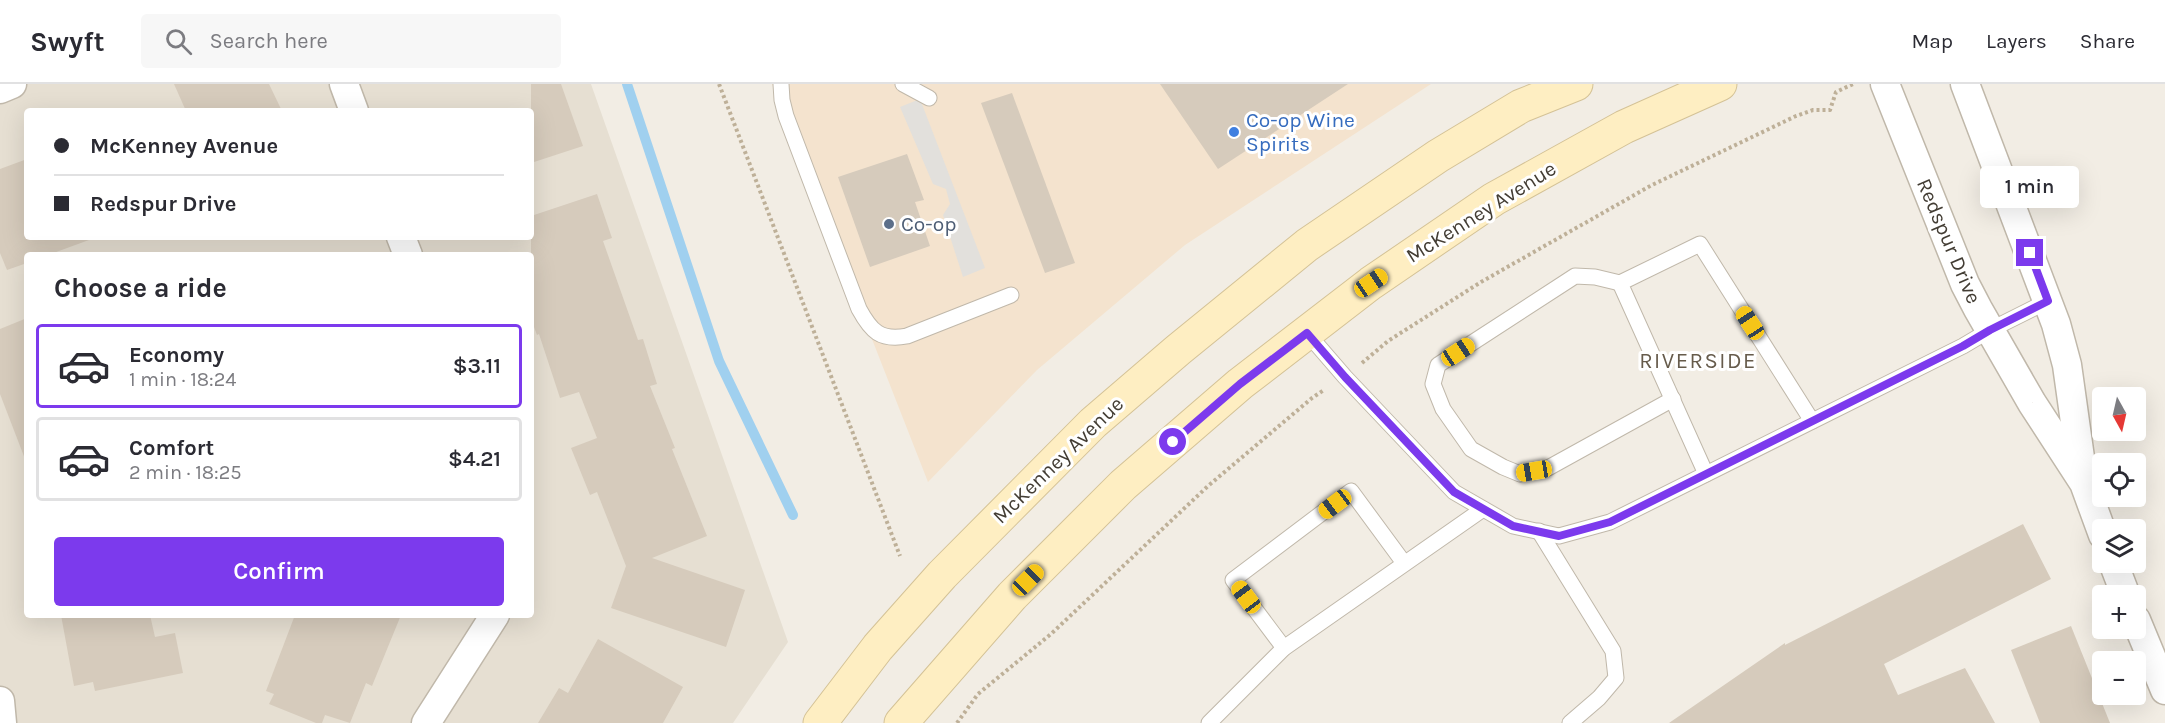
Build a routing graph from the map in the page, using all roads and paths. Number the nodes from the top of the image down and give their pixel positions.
1 (12, 84) edge
2 (344, 84) edge
3 (719, 84) edge
4 (781, 84) edge
5 (903, 84) edge
6 (1576, 84) edge
7 (1720, 84) edge
8 (1853, 84) edge
9 (1885, 84) edge
10 (1965, 84) edge
11 (0, 89) edge
12 (929, 98) dead end
13 (353, 108) edge
14 (1620, 283) junction
15 (1011, 295) dead end
16 (2048, 301) junction
17 (1990, 330) junction
18 (1307, 333) junction
19 (1388, 341) dead end
20 (1312, 398) dead end
21 (1672, 399) junction
22 (1812, 421) junction
23 (1706, 474) junction
24 (2084, 483) junction
25 (1483, 508) junction
26 (2097, 519) edge
27 (1539, 531) junction
28 (900, 556) dead end
29 (1404, 563) junction
30 (493, 618) edge
31 (2144, 639) edge
32 (1284, 648) junction
33 (2165, 690) edge
34 (0, 701) edge
35 (2, 723) edge
36 (426, 723) edge
37 (820, 723) edge
38 (901, 723) edge
39 (957, 723) edge
40 (1209, 723) edge
41 (1570, 723) edge

1 - 11 street
2 - 13 street
3 - 28 path
4 - 15 lane
5 - 12 lane
6 - 37 main road, McKenney Avenue
7 - 18 main road, McKenney Avenue
8 - 19 path
9 - 17 street, Redspur Drive
10 - 16 street, Redspur Drive
14 - 21 lane
14 - 21 lane
14 - 22 lane
16 - 17 lane
16 - 24 street, Redspur Drive
17 - 22 lane
17 - 24 street, Redspur Drive
18 - 25 lane
18 - 38 main road, McKenney Avenue
20 - 39 path
21 - 23 lane
22 - 23 lane
23 - 27 lane
24 - 26 street, Redspur Drive
25 - 27 lane
25 - 29 lane
27 - 41 lane
29 - 32 lane
29 - 32 lane
30 - 36 street
31 - 33 street
32 - 40 lane
34 - 35 street

